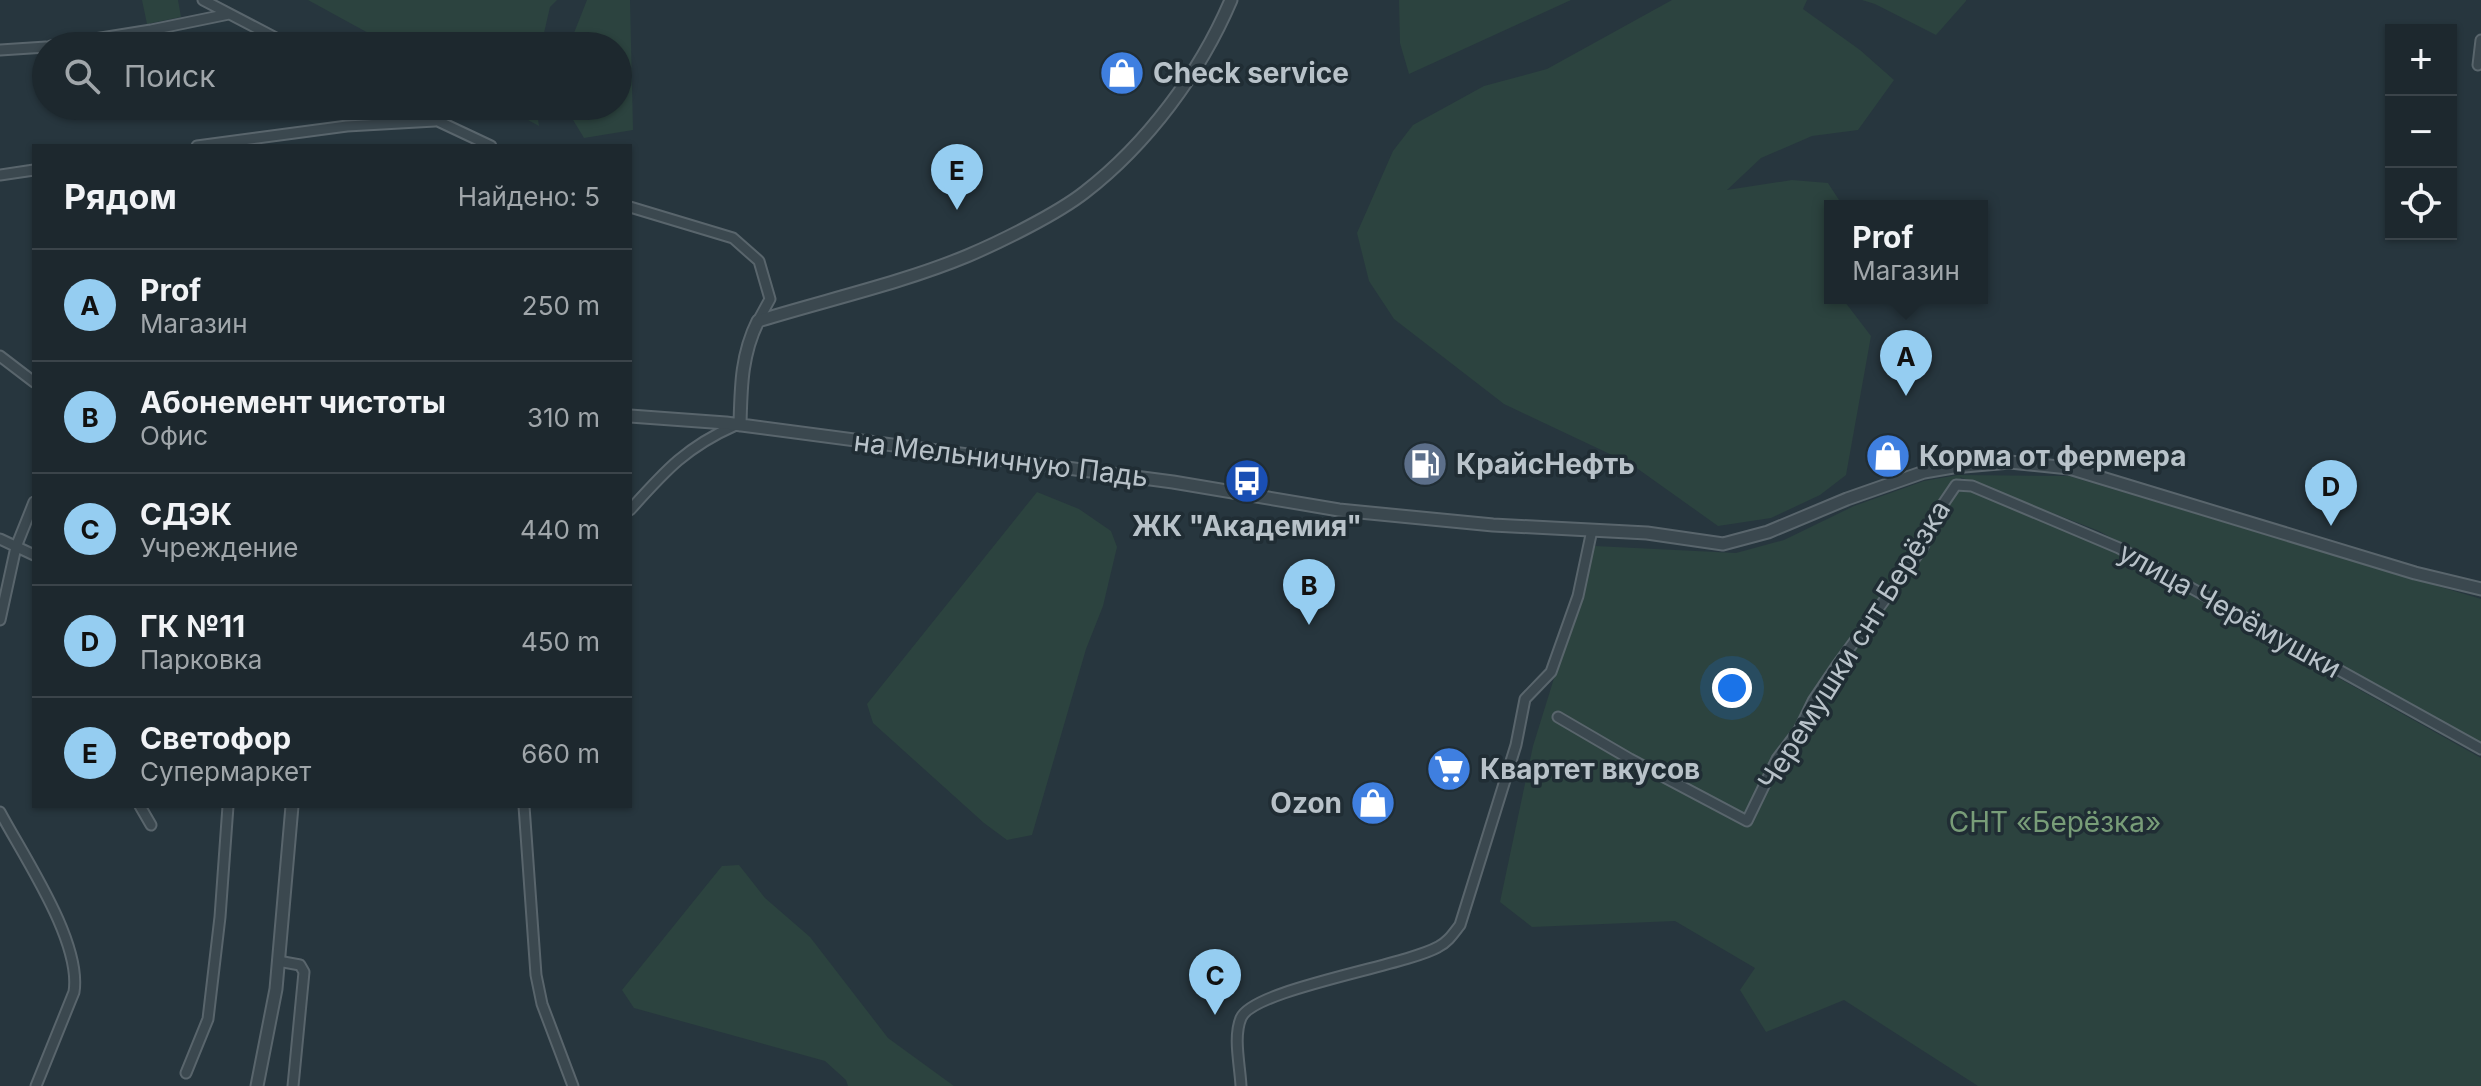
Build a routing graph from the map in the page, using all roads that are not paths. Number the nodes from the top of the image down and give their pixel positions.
1 (203, 0) edge
2 (1231, 0) edge
3 (229, 14) junction
4 (128, 32) edge
5 (264, 32) edge
6 (2481, 40) edge
7 (32, 47) edge
8 (0, 50) edge
9 (2478, 65) dead end
10 (435, 121) joint
11 (212, 144) edge
12 (487, 144) edge
13 (32, 170) edge
14 (3, 175) edge
15 (632, 208) edge
16 (758, 321) junction
17 (0, 356) edge
18 (32, 380) edge
19 (632, 416) edge
20 (738, 425) junction
21 (1972, 486) joint
22 (32, 507) edge
23 (632, 508) edge
24 (1592, 530) junction
25 (0, 539) edge
26 (16, 547) junction
27 (32, 554) edge
28 (2481, 589) edge
29 (0, 620) edge
30 (1558, 717) dead end
31 (2481, 749) edge
32 (141, 808) edge
33 (228, 808) edge
34 (292, 808) edge
35 (524, 808) edge
36 (0, 812) edge
37 (151, 825) dead end
38 (278, 961) junction
39 (186, 1073) dead end
40 (36, 1086) edge
41 (257, 1086) edge
42 (293, 1086) edge
43 (573, 1086) edge
44 (1241, 1086) edge

1 - 3 street
2 - 16 street
3 - 4 street
3 - 5 street
6 - 9 street
7 - 8 street
10 - 11 street
10 - 12 street
13 - 14 street
15 - 16 street
16 - 20 street
17 - 18 street
19 - 20 street, на Мельничную Падь
20 - 23 street
20 - 24 street, на Мельничную Падь
21 - 30 street, Черемушки снт Берёзка
21 - 31 street, улица Черёмушки
22 - 26 street
24 - 28 street, на Мельничную Падь
24 - 44 street
25 - 26 street
26 - 27 street
26 - 29 street
32 - 37 street
33 - 39 street
34 - 38 street
35 - 43 street
36 - 40 street
38 - 41 street
38 - 42 street

